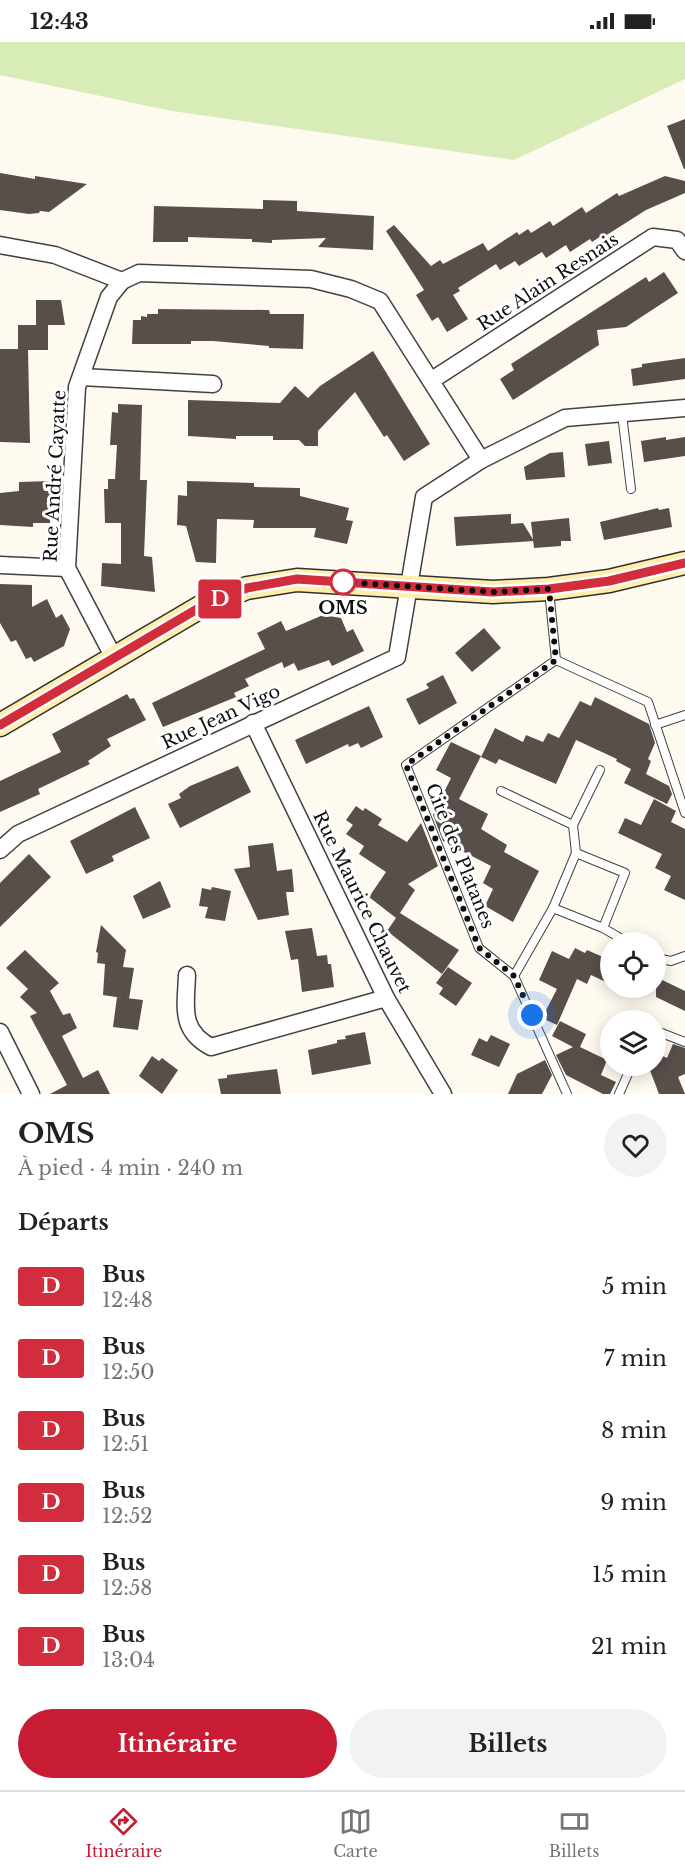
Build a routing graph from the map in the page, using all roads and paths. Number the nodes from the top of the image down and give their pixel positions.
1 (0, 245) edge
2 (685, 251) edge
3 (122, 281) junction
4 (81, 377) junction
5 (432, 380) junction
6 (213, 384) dead end
7 (685, 408) edge
8 (622, 414) junction
9 (481, 460) junction
10 (631, 489) dead end
11 (685, 563) edge
12 (0, 565) edge
13 (67, 568) junction
14 (411, 586) junction
15 (549, 589) junction
16 (113, 656) junction
17 (556, 660) junction
18 (685, 715) edge
19 (253, 723) junction
20 (0, 725) edge
21 (655, 725) junction
22 (600, 770) dead end
23 (501, 791) dead end
24 (685, 813) edge
25 (573, 825) junction
26 (0, 850) edge
27 (576, 853) junction
28 (553, 908) junction
29 (603, 928) junction
30 (610, 932) edge
31 (685, 956) edge
32 (666, 960) edge
33 (187, 975) dead end
34 (514, 976) junction
35 (386, 998) junction
36 (0, 1032) edge
37 (666, 1035) edge
38 (685, 1042) edge
39 (627, 1076) edge
40 (31, 1094) edge
41 (443, 1094) edge
42 (567, 1094) edge
43 (619, 1094) edge

1 - 3 street
2 - 5 street, Rue Alain Resnais
3 - 4 street, Rue André Cayatte
3 - 5 street
4 - 6 street
4 - 13 street, Rue André Cayatte
5 - 9 street
7 - 8 street
8 - 9 street
8 - 10 lane
9 - 14 street
11 - 15 street
12 - 13 street
13 - 16 street, Rue André Cayatte
14 - 15 street
14 - 16 street
14 - 19 street, Rue Jean Vigo
15 - 17 lane
16 - 20 street
17 - 21 lane
17 - 34 lane, Cité des Platanes
18 - 21 lane
19 - 26 street, Rue Jean Vigo
19 - 35 street, Rue Maurice Chauvet
21 - 24 lane
22 - 25 lane
23 - 25 lane
25 - 27 lane
27 - 28 lane
27 - 29 lane
28 - 29 lane
28 - 34 lane
29 - 30 lane
31 - 32 lane
33 - 35 street
34 - 42 lane
35 - 41 street, Rue Maurice Chauvet
36 - 40 street
37 - 38 lane
39 - 43 lane

